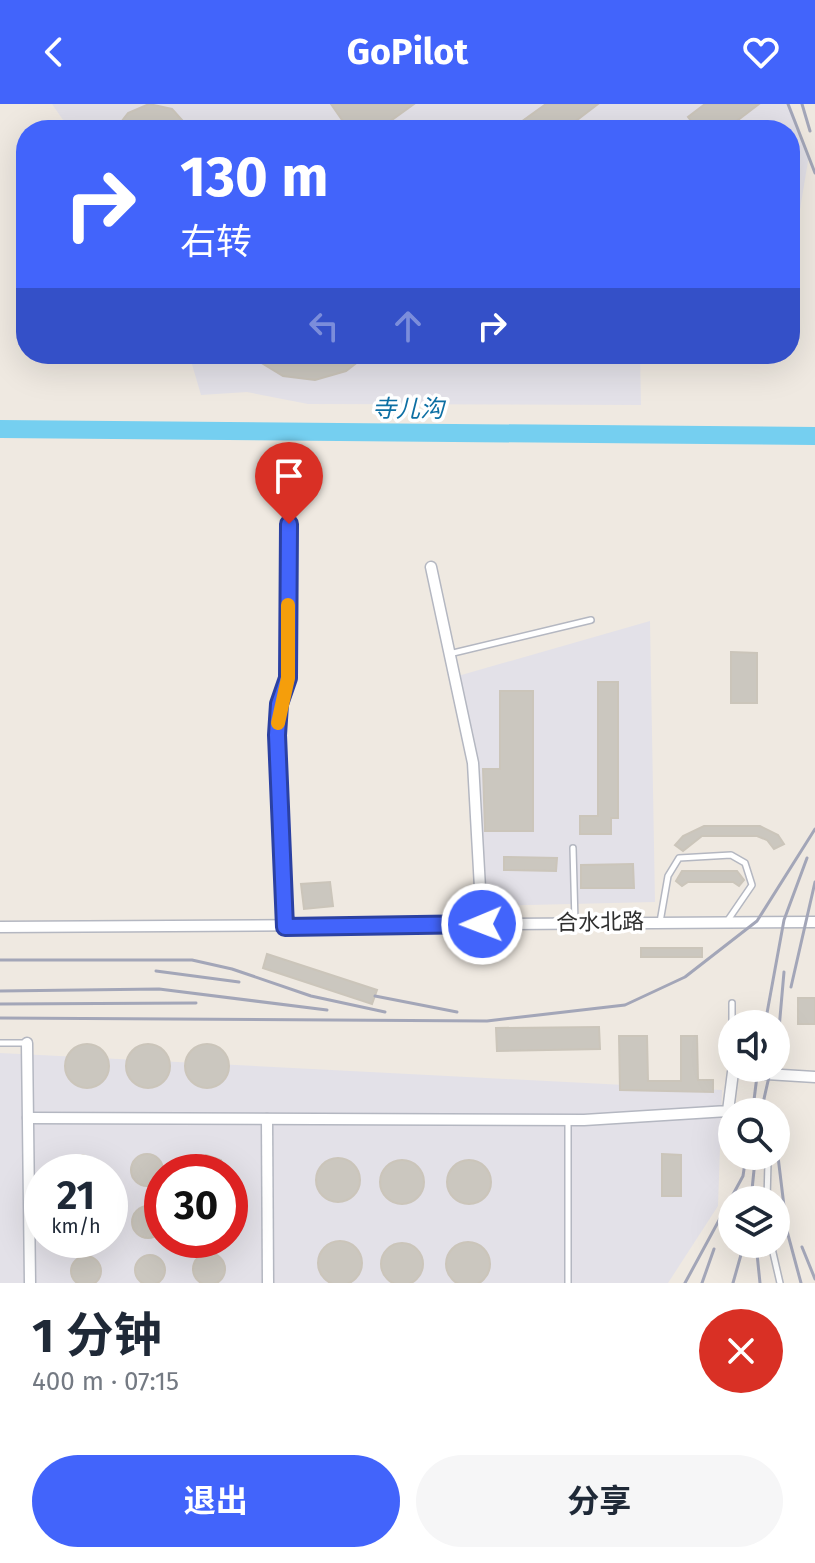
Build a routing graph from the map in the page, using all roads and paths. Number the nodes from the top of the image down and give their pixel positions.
1 (289, 524) dead end
2 (431, 567) dead end
3 (591, 620) dead end
4 (448, 654) junction
5 (573, 848) dead end
6 (660, 922) junction
7 (815, 922) edge
8 (575, 923) junction
9 (726, 923) junction
10 (482, 924) junction
11 (0, 927) edge
12 (285, 927) junction
13 (732, 1003) dead end
14 (732, 1010) edge
15 (0, 1043) edge
16 (27, 1043) joint
17 (790, 1075) edge
18 (815, 1077) edge
19 (732, 1082) edge
20 (28, 1118) junction
21 (267, 1119) junction
22 (568, 1120) junction
23 (774, 1258) edge
24 (30, 1283) edge
25 (268, 1283) edge
26 (568, 1283) edge
27 (780, 1283) edge

1 - 12 street
2 - 4 street
3 - 4 lane
4 - 10 street
5 - 8 lane
6 - 8 street, 合水北路
6 - 9 street, 合水北路
6 - 9 lane
7 - 9 street, 合水北路
8 - 10 street, 合水北路
10 - 12 street, 合水北路
11 - 12 street, 合水北路
13 - 14 lane
15 - 16 lane
16 - 20 street
17 - 18 street
19 - 22 street
20 - 21 street
20 - 24 street
21 - 22 street
21 - 25 street
22 - 26 lane
23 - 27 lane

